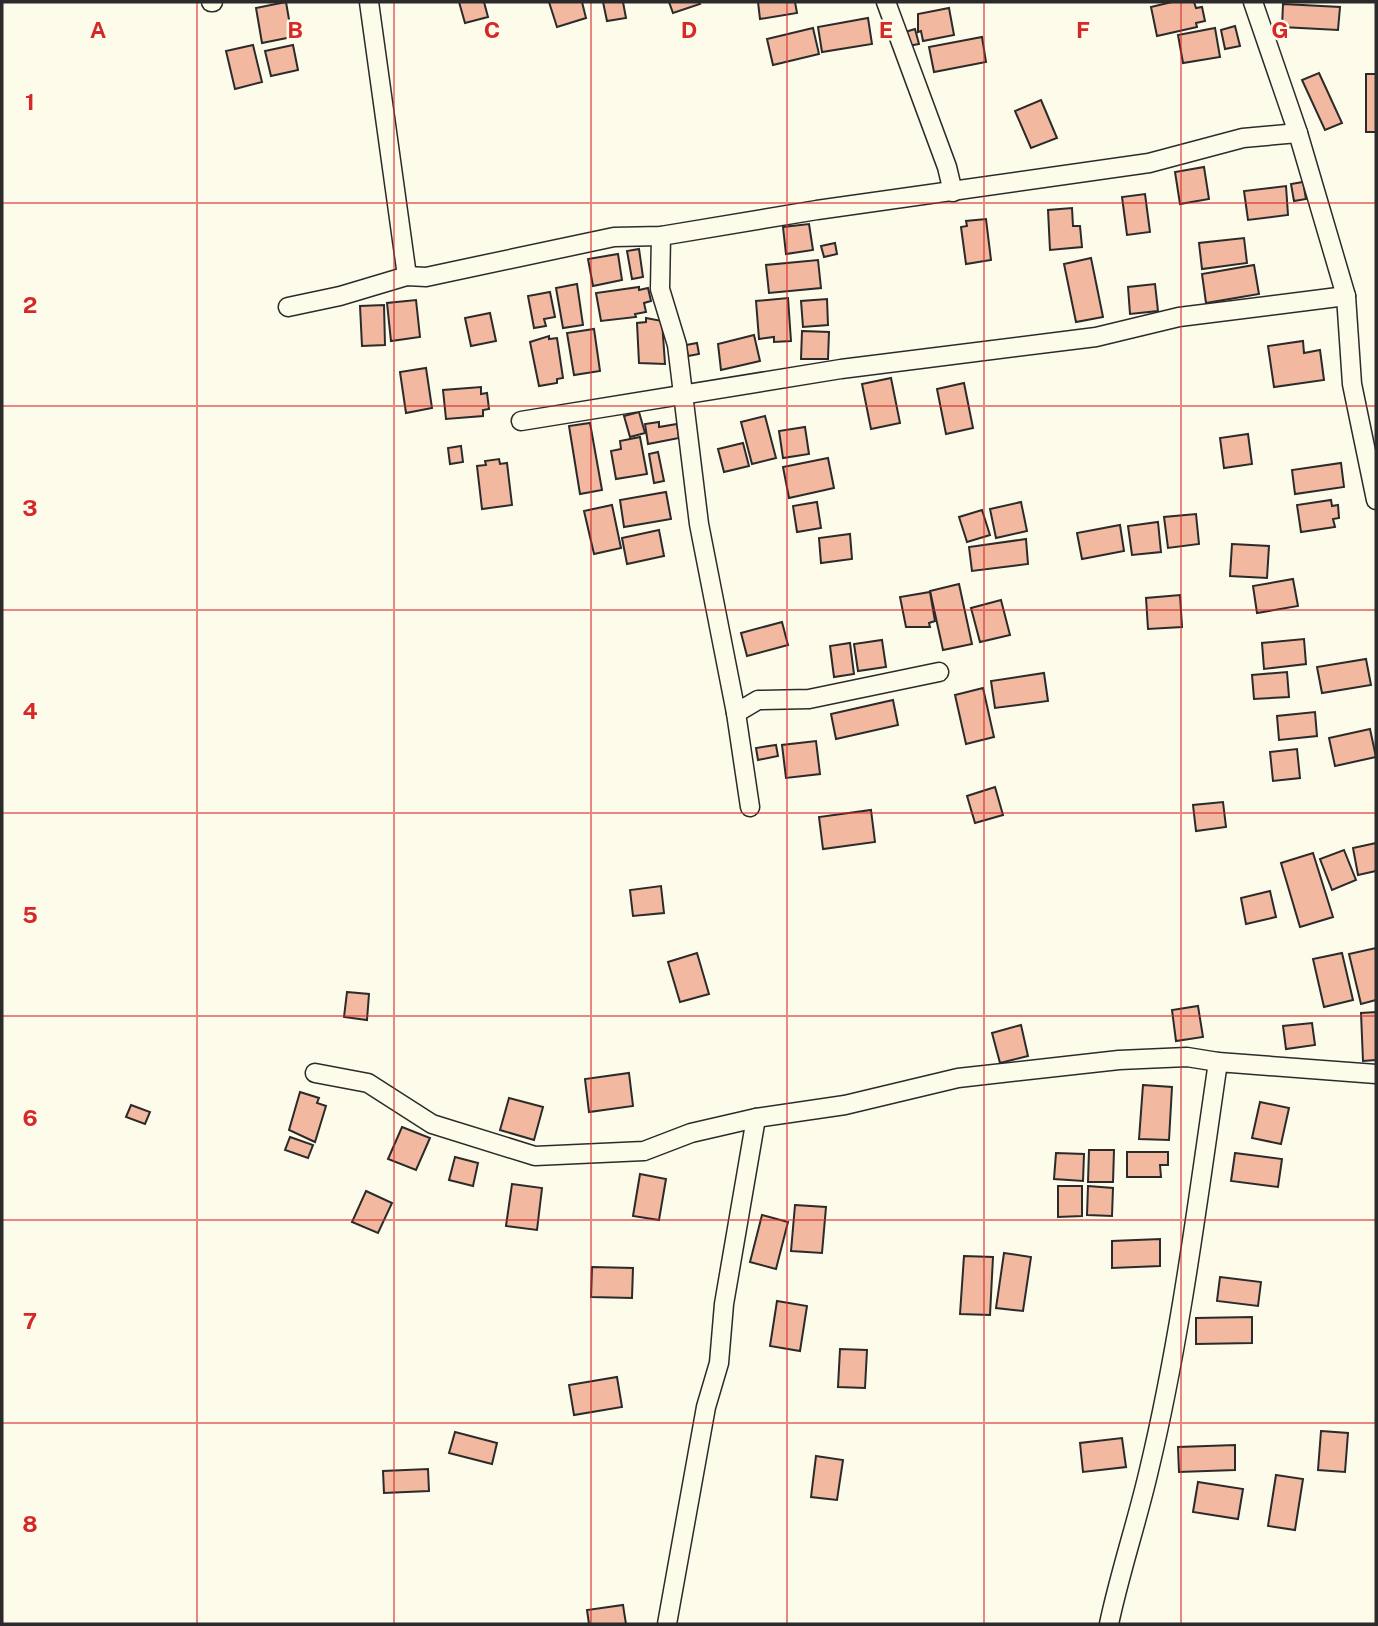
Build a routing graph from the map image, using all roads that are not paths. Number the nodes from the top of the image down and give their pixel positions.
1 (369, 2) edge
2 (886, 2) edge
3 (1253, 2) edge
4 (1298, 133) junction
5 (953, 192) junction
6 (661, 236) junction
7 (407, 276) junction
8 (1346, 296) junction
9 (288, 307) dead end
10 (684, 394) junction
11 (521, 421) dead end
12 (1376, 500) edge
13 (939, 671) dead end
14 (736, 713) junction
15 (750, 807) dead end
16 (1217, 1062) junction
17 (315, 1073) dead end
18 (1376, 1074) edge
19 (756, 1118) junction
20 (667, 1624) edge
21 (1109, 1624) edge

1 - 7 street
2 - 5 street
3 - 4 street
4 - 5 street
4 - 8 street
5 - 6 street
6 - 7 street
6 - 10 street
7 - 9 street
8 - 10 street
8 - 12 street
10 - 11 street
10 - 14 street
13 - 14 street
14 - 15 street
16 - 18 street
16 - 19 street
16 - 21 street
17 - 19 street
19 - 20 street

